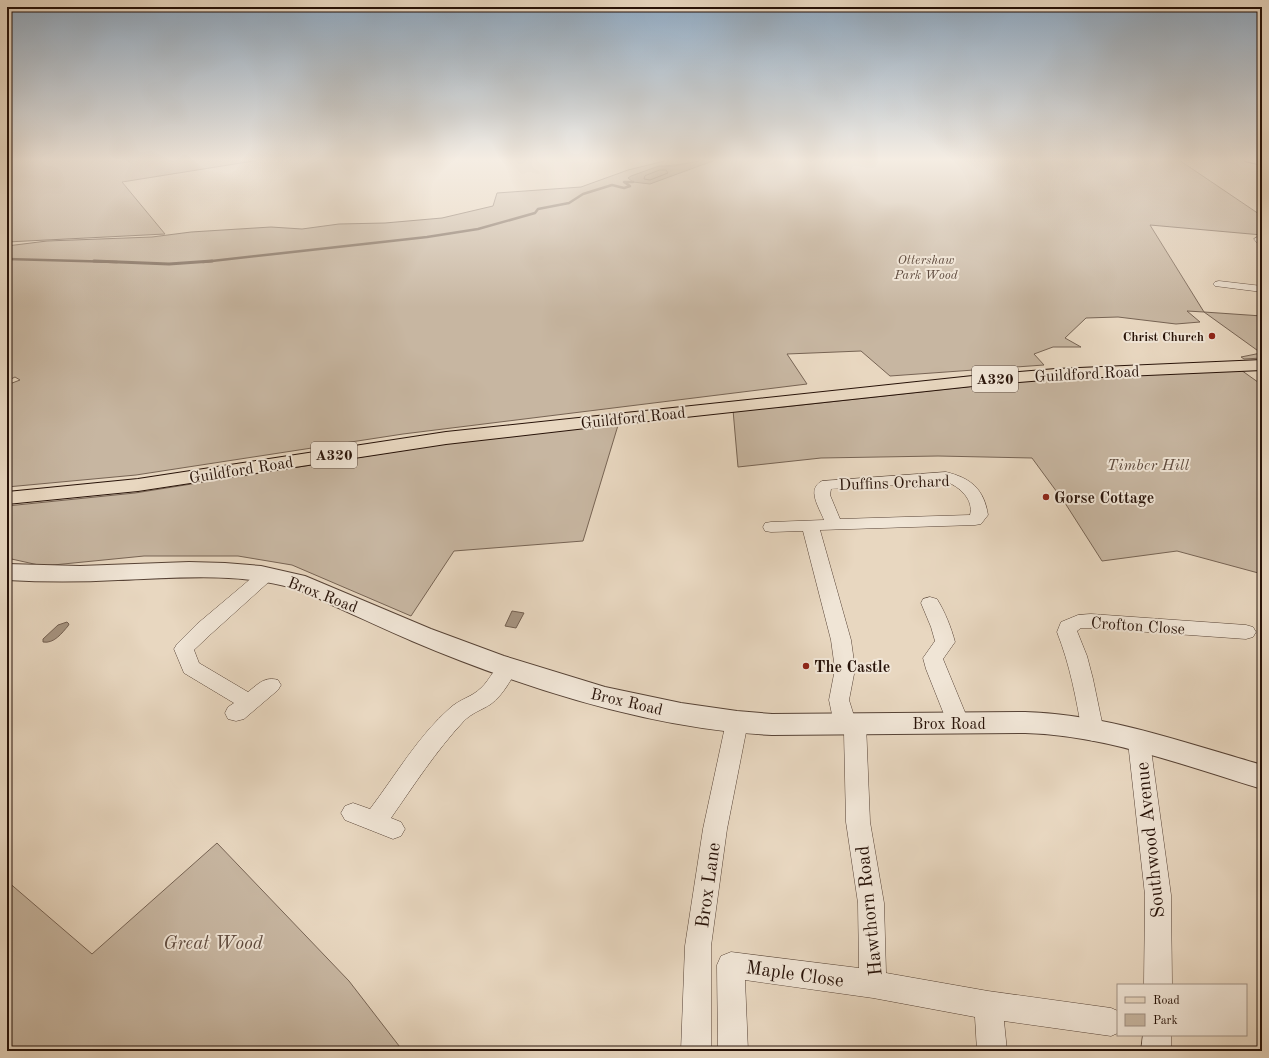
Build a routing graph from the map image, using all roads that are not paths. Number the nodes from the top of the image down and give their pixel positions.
1 (1220, 284) dead end
2 (1262, 289) edge
3 (1262, 364) edge
4 (7, 498) edge
5 (810, 525) junction
6 (834, 525) junction
7 (771, 527) dead end
8 (7, 572) edge
9 (266, 575) junction
10 (930, 603) dead end
11 (1246, 632) dead end
12 (508, 667) junction
13 (271, 685) dead end
14 (737, 722) junction
15 (958, 722) junction
16 (850, 724) junction
17 (1093, 732) junction
18 (1139, 742) junction
19 (1262, 777) edge
20 (353, 813) dead end
21 (873, 984) junction
22 (1158, 984) edge
23 (988, 1005) junction
24 (1111, 1022) dead end
25 (1157, 1036) edge
26 (696, 1051) edge
27 (733, 1051) edge
28 (992, 1051) edge
29 (1156, 1051) edge

1 - 2 street
3 - 4 main road, Guildford Road / A320
5 - 6 street, Duffins Orchard
5 - 7 street, Duffins Orchard
5 - 16 street
6 - 6 street, Duffins Orchard
8 - 9 street, Brox Road
9 - 12 street, Brox Road
9 - 13 street
10 - 15 street
11 - 17 street, Crofton Close
12 - 14 street, Brox Road
12 - 20 street
14 - 16 street, Brox Road
14 - 26 street, Brox Lane
15 - 16 street, Brox Road
15 - 17 street, Brox Road
16 - 21 street, Hawthorn Road
17 - 18 street, Brox Road
18 - 19 street, Brox Road
18 - 22 street, Southwood Avenue
21 - 23 street, Hawthorn Road
21 - 27 street, Maple Close
23 - 24 street, Hawthorn Road
23 - 28 street
25 - 29 street

